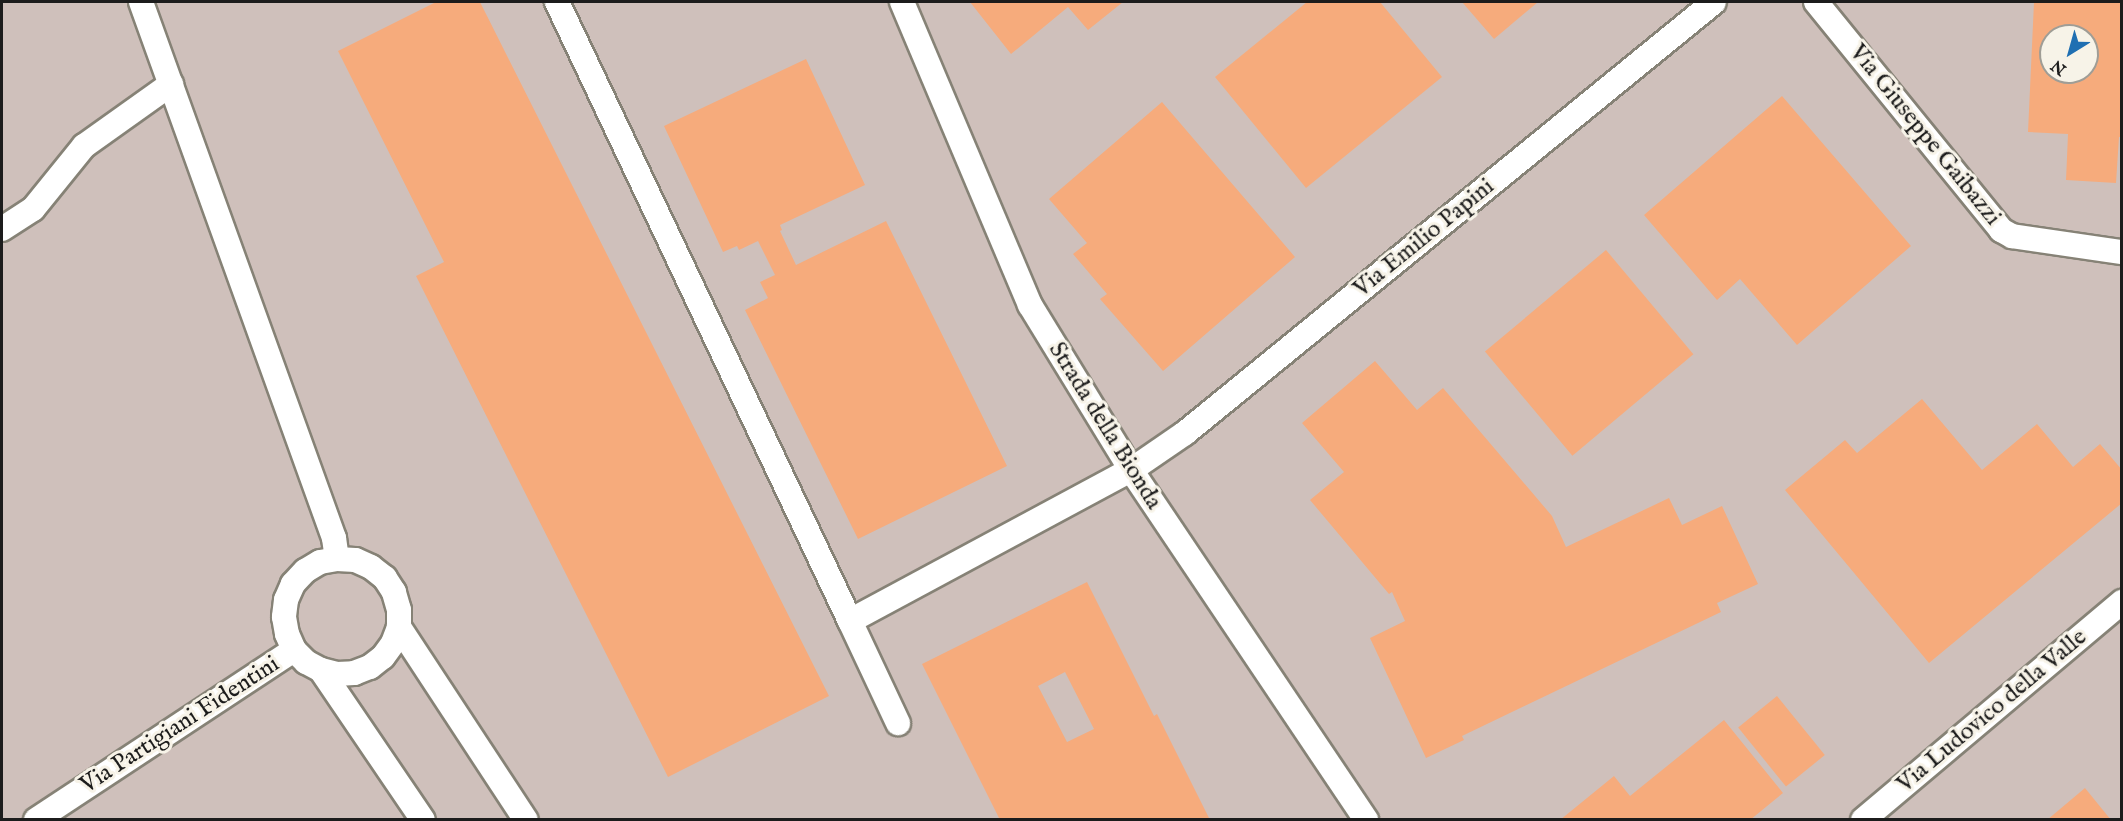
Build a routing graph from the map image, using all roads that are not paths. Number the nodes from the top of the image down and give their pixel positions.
1 (141, 2) edge
2 (557, 2) edge
3 (902, 2) edge
4 (1714, 2) edge
5 (1816, 2) edge
6 (171, 84) junction
7 (2, 229) edge
8 (2121, 252) edge
9 (1131, 470) junction
10 (337, 559) junction
11 (2121, 602) edge
12 (850, 621) junction
13 (399, 627) junction
14 (294, 650) junction
15 (321, 670) junction
16 (898, 723) dead end
17 (36, 819) edge
18 (423, 819) edge
19 (526, 819) edge
20 (1366, 819) edge
21 (1863, 819) edge

1 - 6 street
2 - 12 street
3 - 9 street, Strada della Bionda
4 - 9 street, Via Emilio Papini
5 - 8 street, Via Giuseppe Gaibazzi
6 - 7 street
6 - 10 street
9 - 12 street, Via Emilio Papini
9 - 20 street, Strada della Bionda
10 - 13 street
10 - 14 street
11 - 21 street, Via Ludovico della Valle
12 - 16 street
13 - 15 street
13 - 19 street
14 - 15 street
14 - 17 street, Via Partigiani Fidentini
15 - 18 street

